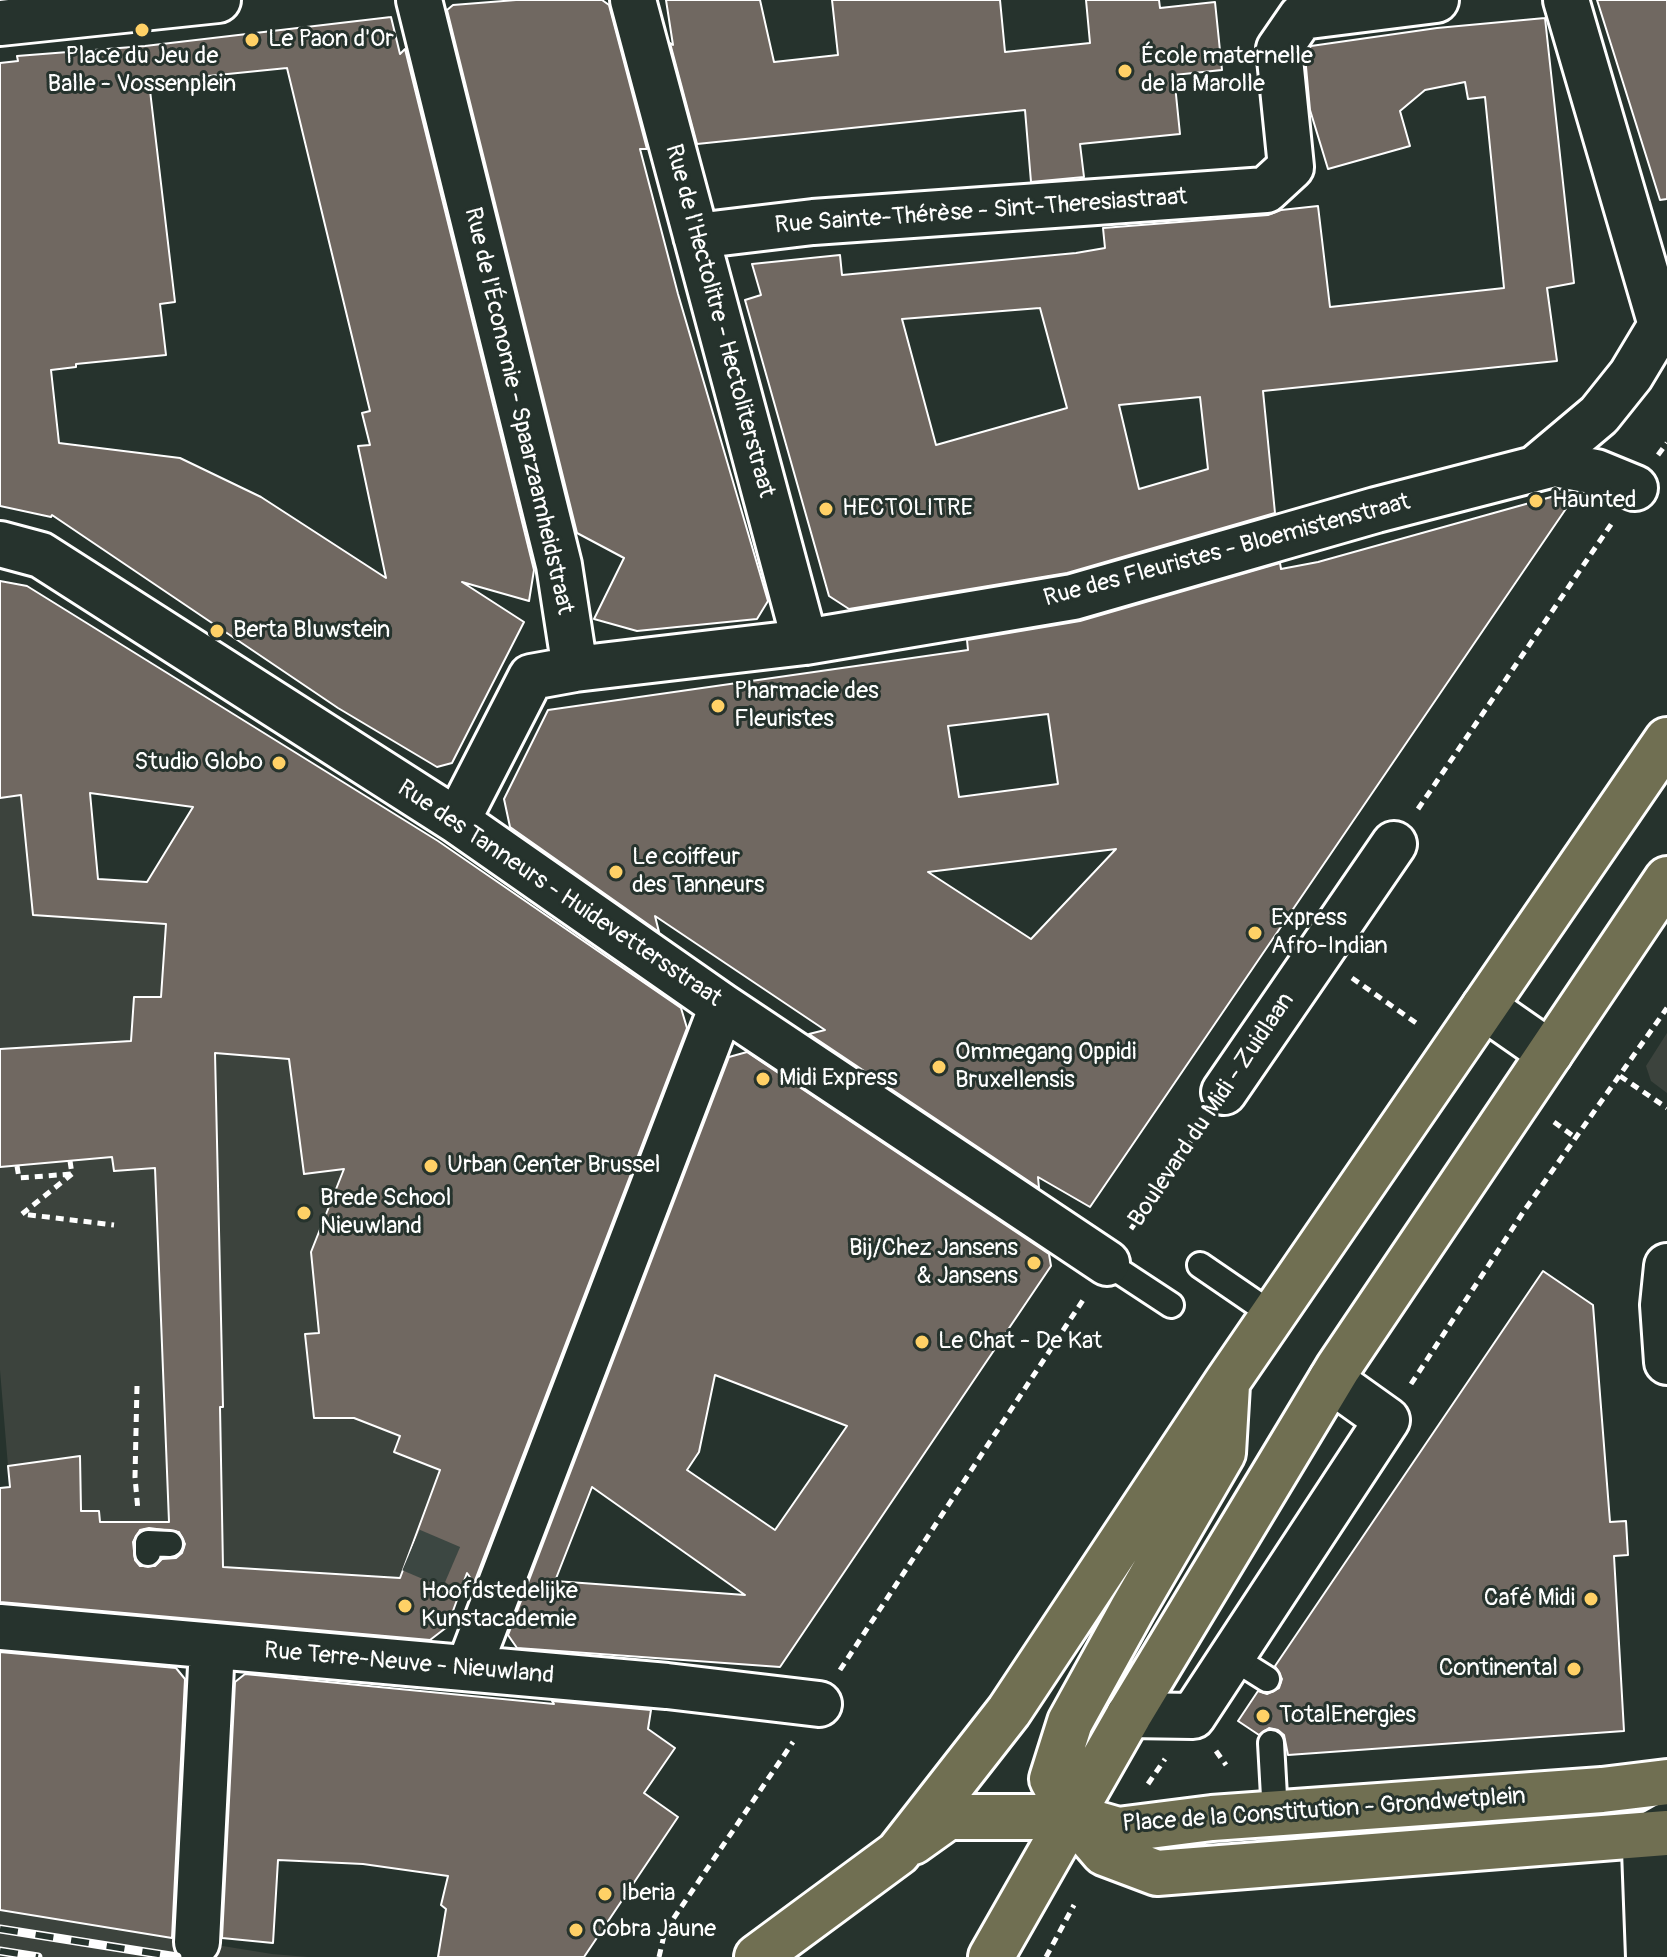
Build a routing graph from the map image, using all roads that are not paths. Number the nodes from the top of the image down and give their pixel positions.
1 (218, 0) edge
2 (419, 0) edge
3 (633, 0) edge
4 (1436, 0) edge
5 (1566, 0) edge
6 (0, 23) edge
7 (696, 236) junction
8 (1664, 328) edge
9 (1536, 468) junction
10 (1635, 488) road end
11 (0, 544) edge
12 (805, 642) junction
13 (575, 669) junction
14 (1667, 740) edge
15 (457, 821) junction
16 (1394, 844) road end
17 (1667, 879) edge
18 (722, 1006) junction
19 (1484, 1007) junction
20 (1550, 1053) junction
21 (1224, 1092) road end
22 (1107, 1263) joint
23 (1200, 1265) dead end
24 (1667, 1266) edge
25 (1171, 1305) dead end
26 (1273, 1315) junction
27 (1667, 1362) edge
28 (1331, 1380) junction
29 (1227, 1382) junction
30 (0, 1627) edge
31 (212, 1647) junction
32 (469, 1667) junction
33 (819, 1704) road end
34 (1129, 1715) junction
35 (1271, 1743) dead end
36 (1667, 1782) edge
37 (1275, 1814) junction
38 (1073, 1817) junction
39 (1662, 1831) edge
40 (898, 1853) junction
41 (197, 1942) dead end
42 (757, 1957) edge
43 (991, 1957) edge
44 (1649, 1957) edge

1 - 6 street
2 - 13 street, Rue de l'Économie - Spaarzaamheidstraat
3 - 7 street, Rue de l'Hectolitre - Hectoliterstraat
4 - 7 street, Rue Sainte-Thérèse - Sint-Theresiastraat
5 - 8 street
7 - 12 street, Rue de l'Hectolitre - Hectoliterstraat
8 - 9 street
9 - 10 street, Rue des Fleuristes - Bloemistenstraat
9 - 12 street, Rue des Fleuristes - Bloemistenstraat
11 - 15 street, Rue des Tanneurs - Huidevettersstraat
12 - 13 street, Rue des Fleuristes - Bloemistenstraat
13 - 15 street
14 - 19 main road
15 - 18 street, Rue des Tanneurs - Huidevettersstraat
16 - 21 street, Boulevard du Midi - Zuidlaan
17 - 20 main road
18 - 22 street, Rue des Tanneurs - Huidevettersstraat
18 - 32 street
19 - 20 street
19 - 26 main road
20 - 28 main road
22 - 25 lane
23 - 26 lane
24 - 27 street
26 - 29 main road
28 - 34 main road
28 - 34 street
29 - 38 main road
29 - 40 main road
30 - 31 street, Rue Terre-Neuve - Nieuwland
31 - 32 street, Rue Terre-Neuve - Nieuwland
31 - 41 street
32 - 33 street, Rue Terre-Neuve - Nieuwland
34 - 38 main road
35 - 37 lane
36 - 37 main road, Place de la Constitution - Grondwetplein
37 - 38 main road, Place de la Constitution - Grondwetplein
38 - 39 main road, Place de la Constitution - Grondwetplein
38 - 40 main road, Place de la Constitution - Grondwetplein
38 - 43 main road
39 - 44 street
40 - 42 main road

